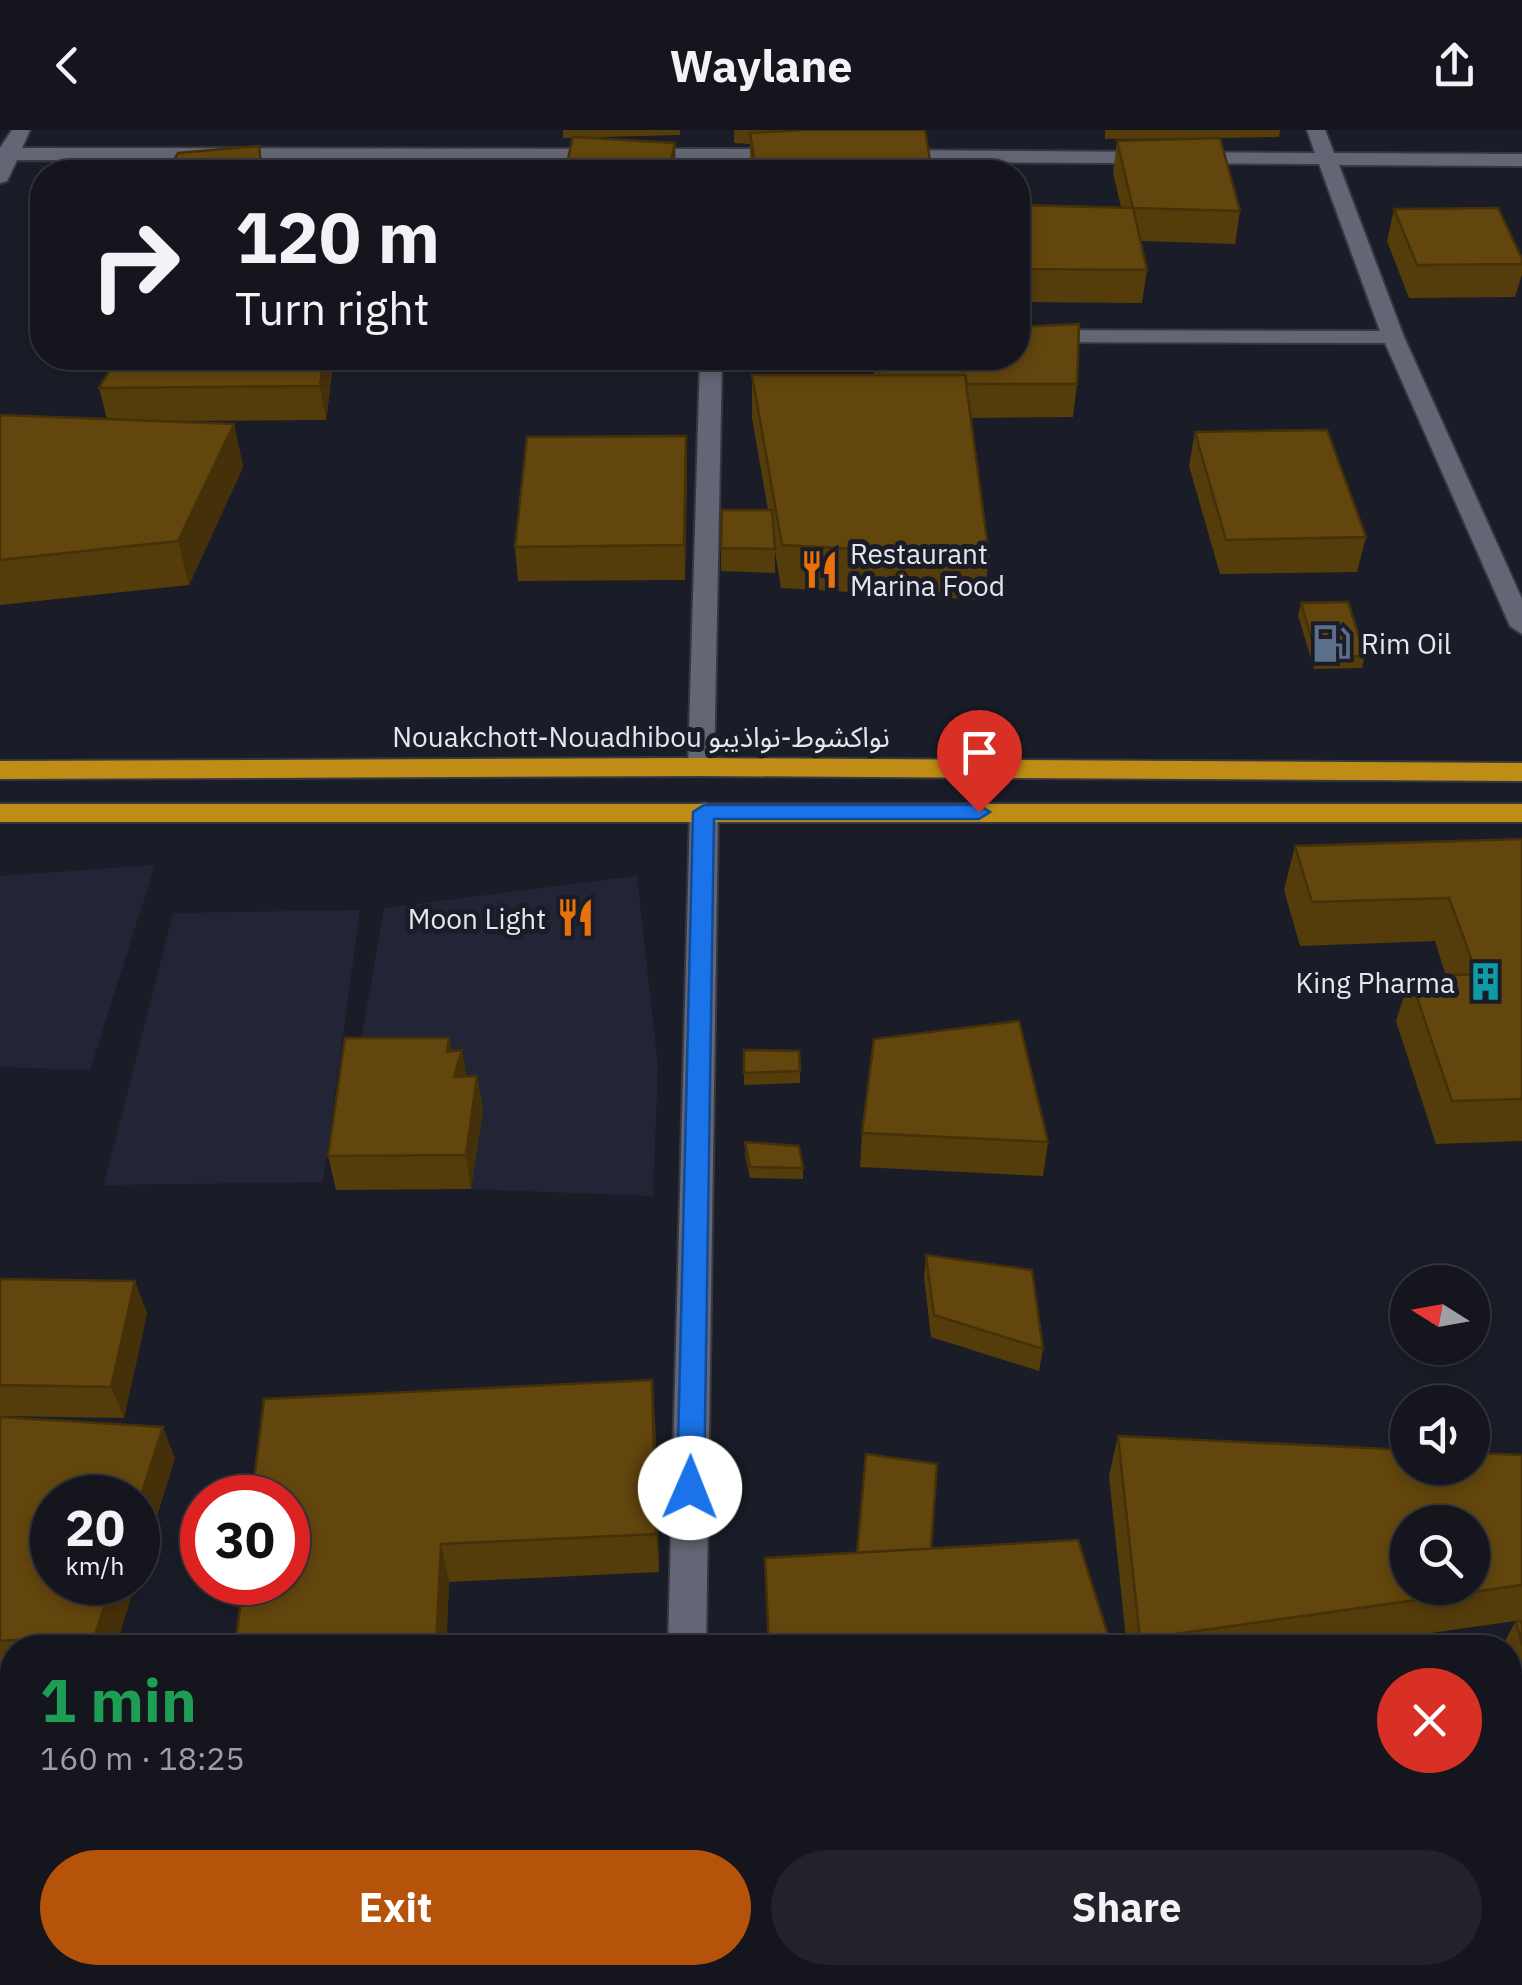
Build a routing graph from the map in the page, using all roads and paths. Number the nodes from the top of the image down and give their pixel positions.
1 (21, 130) edge
2 (712, 130) edge
3 (1316, 130) edge
4 (5, 154) edge
5 (812, 155) edge
6 (871, 156) edge
7 (476, 160) edge
8 (712, 160) edge
9 (750, 160) edge
10 (1326, 160) junction
11 (1522, 160) edge
12 (0, 177) edge
13 (1030, 336) edge
14 (1393, 337) junction
15 (711, 370) edge
16 (1522, 626) edge
17 (701, 766) junction
18 (0, 770) edge
19 (1522, 772) edge
20 (704, 812) junction
21 (1522, 813) edge
22 (0, 814) edge
23 (687, 1635) edge

1 - 4 street
2 - 8 street
3 - 10 street
4 - 7 street
4 - 12 street
5 - 9 street
6 - 10 street
10 - 11 street
10 - 14 street
13 - 14 street
14 - 16 street
15 - 17 street
17 - 18 highway, Nouakchott-Nouadhibou نواكشوط-نواذيبو
17 - 19 highway, Nouakchott-Nouadhibou نواكشوط-نواذيبو
20 - 21 highway
20 - 22 highway
20 - 23 street

